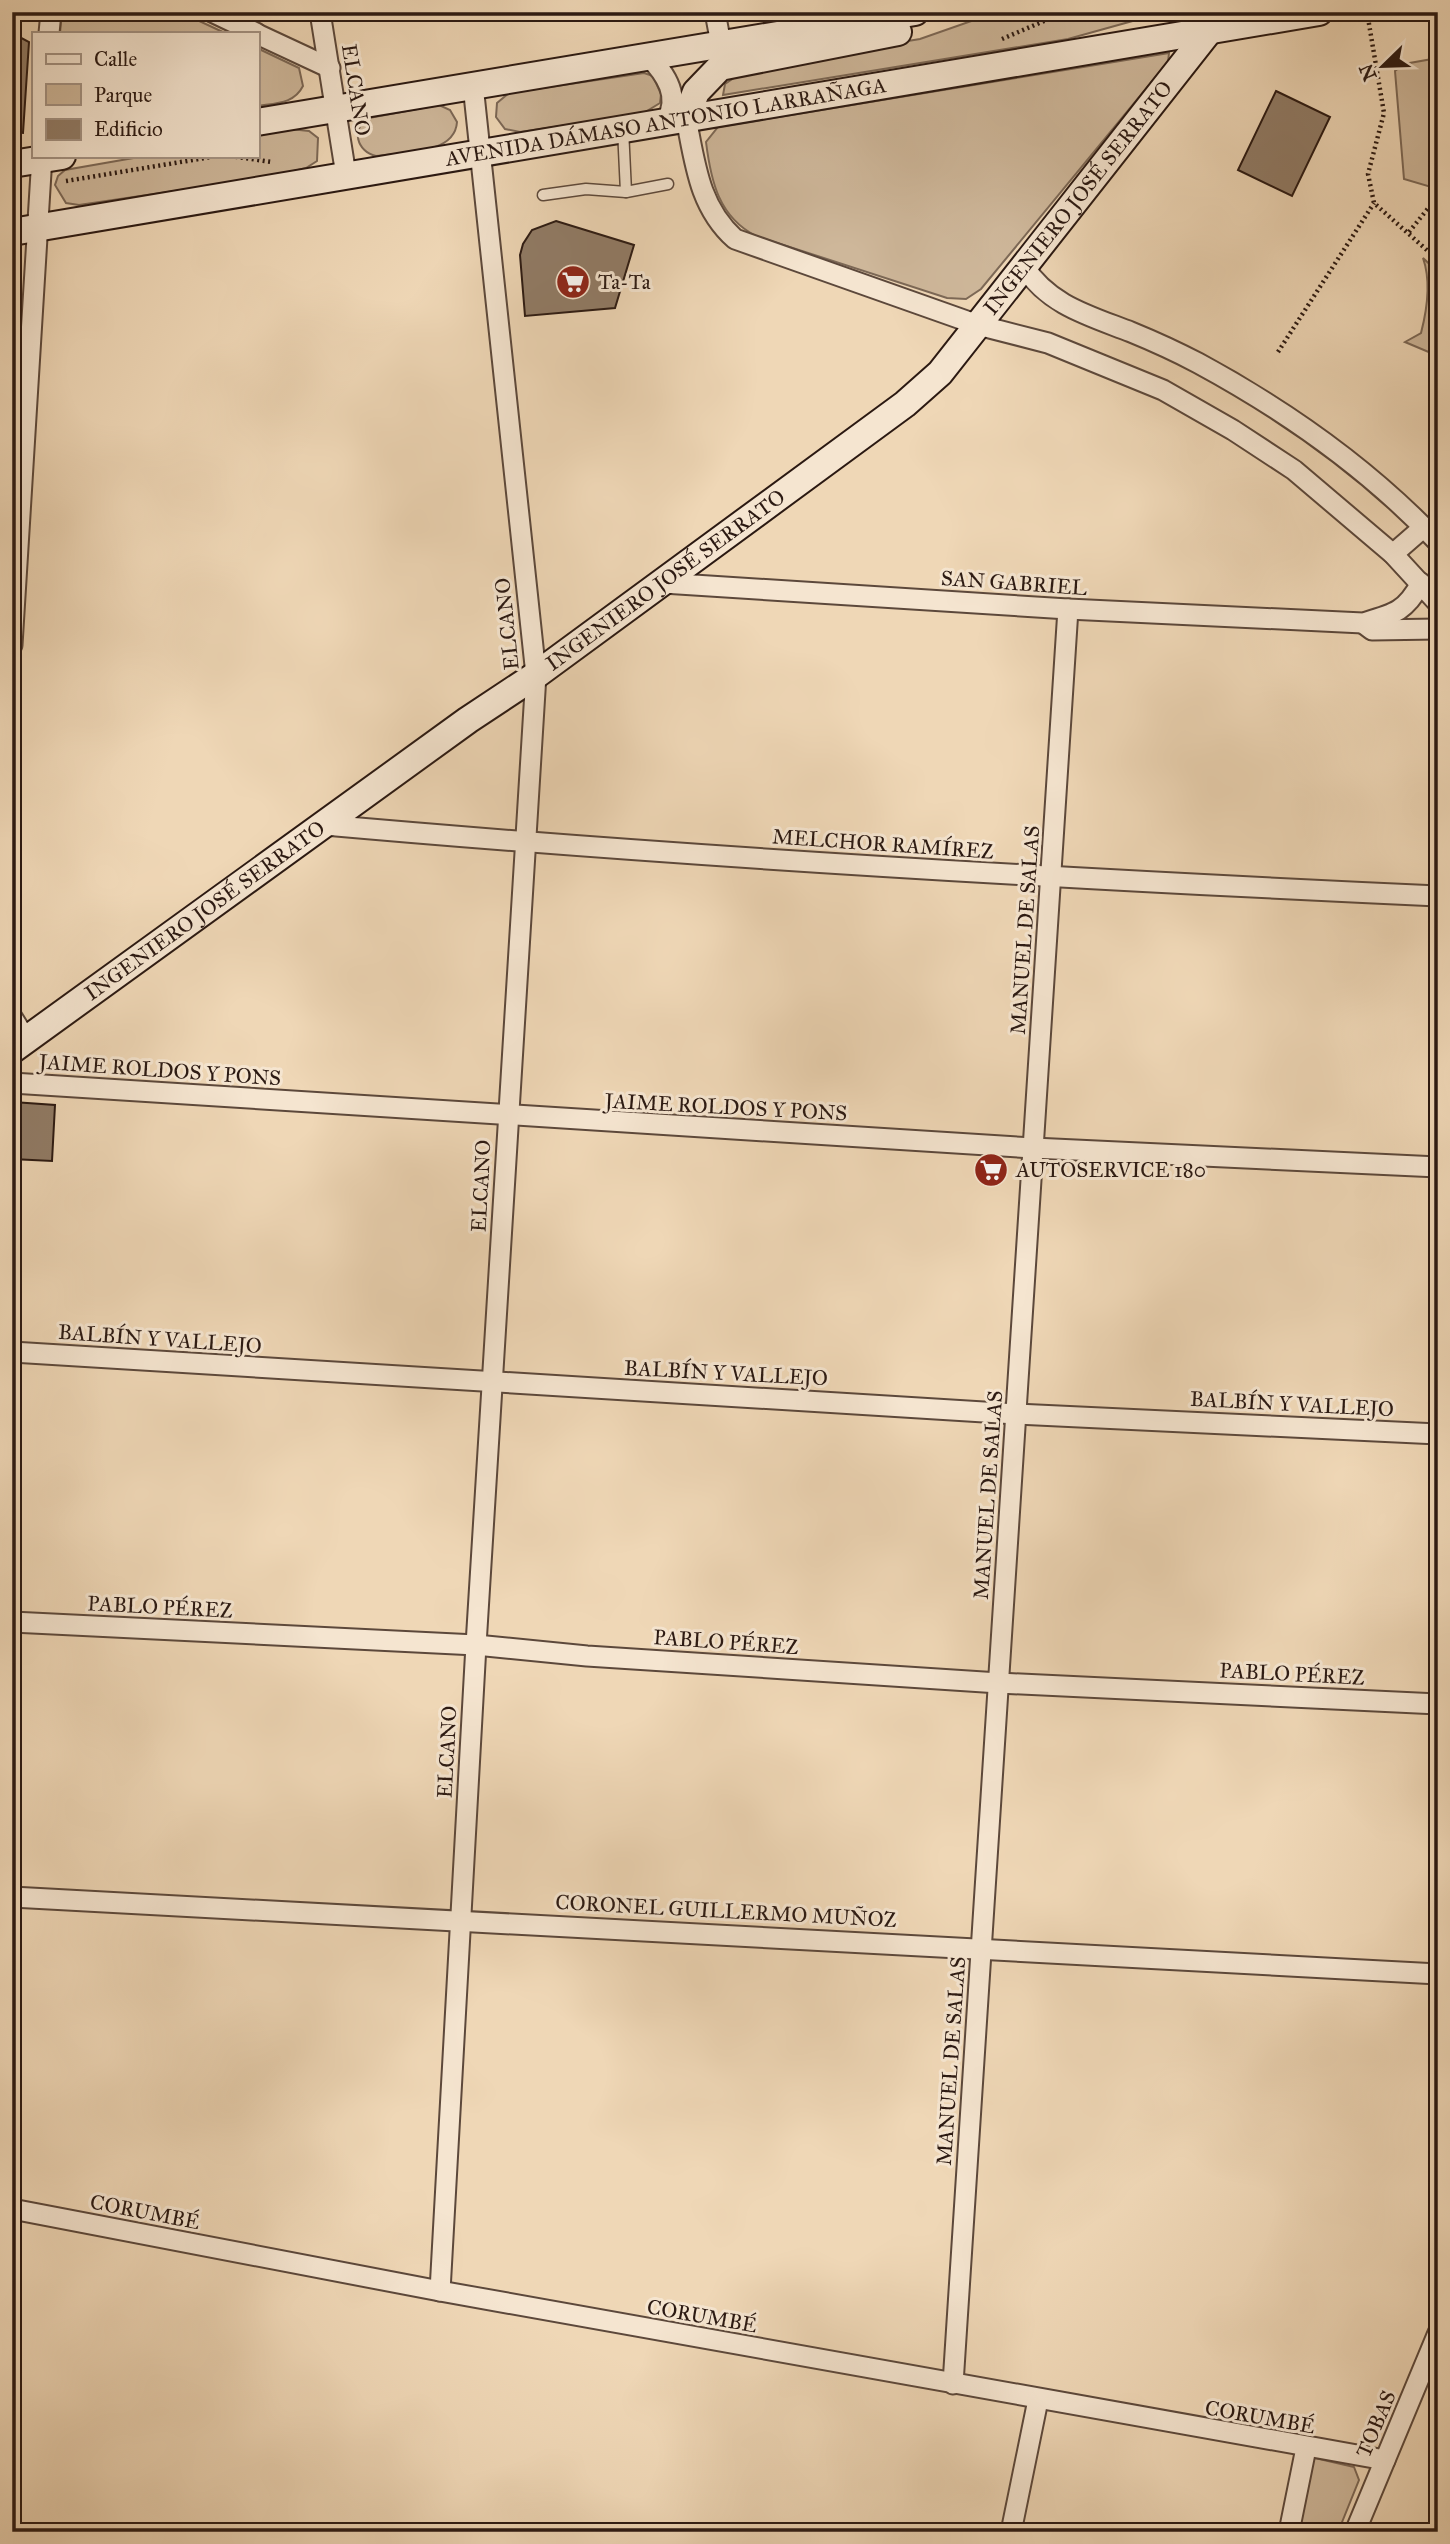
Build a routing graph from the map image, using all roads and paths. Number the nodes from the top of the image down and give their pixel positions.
1 (51, 12) edge
2 (212, 12) edge
3 (320, 12) edge
4 (715, 12) edge
5 (915, 12) edge
6 (920, 12) edge
7 (1224, 12) edge
8 (1319, 12) edge
9 (1367, 12) edge
10 (49, 32) edge
11 (253, 32) edge
12 (1208, 33) junction
13 (259, 35) edge
14 (721, 44) junction
15 (648, 56) junction
16 (330, 68) junction
17 (473, 85) junction
18 (337, 108) junction
19 (676, 120) junction
20 (259, 122) edge
21 (623, 128) junction
22 (481, 151) junction
23 (44, 158) edge
24 (49, 158) edge
25 (205, 158) edge
26 (12, 164) edge
27 (346, 175) junction
28 (668, 184) dead end
29 (41, 186) junction
30 (626, 192) junction
31 (543, 195) dead end
32 (1438, 196) edge
33 (1374, 204) junction
34 (39, 227) junction
35 (12, 232) edge
36 (1409, 232) junction
37 (1438, 260) edge
38 (1024, 266) junction
39 (978, 325) junction
40 (1278, 352) dead end
41 (1424, 527) junction
42 (1438, 542) edge
43 (1394, 554) junction
44 (663, 583) junction
45 (1421, 583) junction
46 (1438, 603) edge
47 (1068, 609) junction
48 (1363, 623) junction
49 (1438, 629) edge
50 (12, 645) edge
51 (536, 675) junction
52 (325, 825) junction
53 (526, 843) junction
54 (1051, 878) junction
55 (1438, 896) edge
56 (17, 1035) edge
57 (12, 1083) edge
58 (508, 1117) junction
59 (1033, 1148) junction
60 (1438, 1167) edge
61 (12, 1352) edge
62 (492, 1382) junction
63 (1016, 1414) junction
64 (1438, 1434) edge
65 (12, 1622) edge
66 (476, 1645) junction
67 (999, 1683) junction
68 (1438, 1704) edge
69 (12, 1897) edge
70 (460, 1920) junction
71 (981, 1947) junction
72 (1438, 1974) edge
73 (12, 2209) edge
74 (440, 2291) junction
75 (1438, 2333) edge
76 (953, 2384) junction
77 (1038, 2400) junction
78 (1306, 2448) junction
79 (1385, 2460) junction
80 (1012, 2532) edge
81 (1289, 2532) edge
82 (1354, 2532) edge

1 - 10 street
2 - 11 street
3 - 16 street, ELCANO
4 - 14 street
5 - 14 street
6 - 19 street
7 - 12 street, INGENIERO JOSÉ SERRATO
8 - 12 street, AVENIDA DÁMASO ANTONIO LARRAÑAGA
9 - 33 path
12 - 19 street, AVENIDA DÁMASO ANTONIO LARRAÑAGA
12 - 38 street, INGENIERO JOSÉ SERRATO
13 - 16 street
14 - 15 street
15 - 17 street
15 - 19 street
16 - 18 street, ELCANO
17 - 18 street
17 - 22 street, ELCANO
18 - 20 street
18 - 27 street, ELCANO
19 - 21 street, AVENIDA DÁMASO ANTONIO LARRAÑAGA
19 - 39 street
21 - 22 street, AVENIDA DÁMASO ANTONIO LARRAÑAGA
21 - 30 lane
22 - 27 street, AVENIDA DÁMASO ANTONIO LARRAÑAGA
22 - 51 street, ELCANO
23 - 26 street
24 - 29 street
25 - 29 path
27 - 34 street, AVENIDA DÁMASO ANTONIO LARRAÑAGA
28 - 30 lane
29 - 34 street
30 - 31 lane
32 - 36 path
33 - 36 path
33 - 40 path
34 - 35 street, AVENIDA DÁMASO ANTONIO LARRAÑAGA
34 - 50 street
36 - 37 path
38 - 39 street, INGENIERO JOSÉ SERRATO
38 - 41 street
39 - 43 street
39 - 44 street, INGENIERO JOSÉ SERRATO
41 - 42 street
41 - 43 street
43 - 45 street
44 - 47 street, SAN GABRIEL
44 - 51 street, INGENIERO JOSÉ SERRATO
45 - 46 street
45 - 48 street, SAN GABRIEL
47 - 48 street, SAN GABRIEL
47 - 54 street, MANUEL DE SALAS
48 - 49 street, SAN GABRIEL
51 - 52 street, INGENIERO JOSÉ SERRATO
51 - 53 street, ELCANO
52 - 53 street, MELCHOR RAMÍREZ
52 - 56 street, INGENIERO JOSÉ SERRATO
53 - 54 street, MELCHOR RAMÍREZ
53 - 58 street, ELCANO
54 - 55 street, MELCHOR RAMÍREZ
54 - 59 street, MANUEL DE SALAS
57 - 58 street, JAIME ROLDOS Y PONS
58 - 59 street, JAIME ROLDOS Y PONS
58 - 62 street, ELCANO
59 - 60 street, JAIME ROLDOS Y PONS
59 - 63 street, MANUEL DE SALAS
61 - 62 street, BALBÍN Y VALLEJO
62 - 63 street, BALBÍN Y VALLEJO
62 - 66 street, ELCANO
63 - 64 street, BALBÍN Y VALLEJO
63 - 67 street, MANUEL DE SALAS
65 - 66 street, PABLO PÉREZ
66 - 67 street, PABLO PÉREZ
66 - 70 street, ELCANO
67 - 68 street, PABLO PÉREZ
67 - 71 street, MANUEL DE SALAS
69 - 70 street, CORONEL GUILLERMO MUÑOZ
70 - 71 street, CORONEL GUILLERMO MUÑOZ
70 - 74 street, ELCANO
71 - 72 street, CORONEL GUILLERMO MUÑOZ
71 - 76 street, MANUEL DE SALAS
73 - 74 street, CORUMBÉ
74 - 76 street, CORUMBÉ
75 - 79 street, TOBAS
76 - 77 street, CORUMBÉ
77 - 78 street, CORUMBÉ
77 - 80 street
78 - 79 street, CORUMBÉ
78 - 81 street
79 - 82 street, TOBAS

